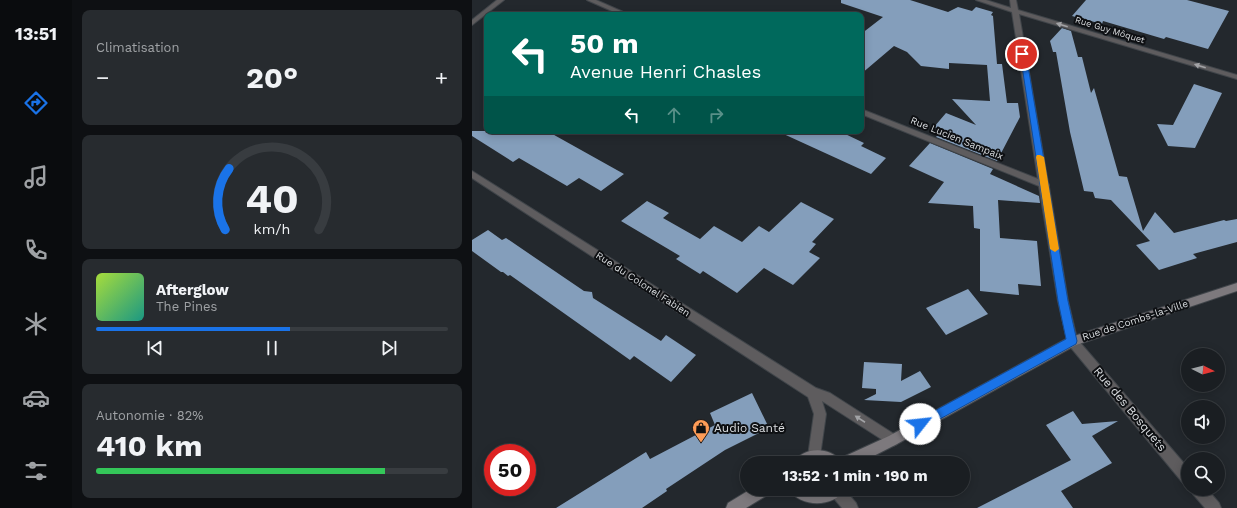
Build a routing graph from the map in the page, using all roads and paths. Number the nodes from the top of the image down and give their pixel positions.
1 (501, 0) edge
2 (590, 0) edge
3 (979, 0) edge
4 (1014, 0) edge
5 (1015, 11) junction
6 (486, 12) edge
7 (620, 12) edge
8 (484, 13) edge
9 (472, 23) edge
10 (1237, 78) edge
11 (864, 112) edge
12 (472, 174) edge
13 (1045, 185) junction
14 (1237, 287) edge
15 (1072, 341) junction
16 (813, 393) junction
17 (893, 440) junction
18 (814, 456) edge
19 (860, 456) edge
20 (1181, 470) edge
21 (753, 496) edge
22 (801, 496) edge
23 (833, 496) edge
24 (842, 496) edge
25 (1204, 496) edge
26 (813, 506) edge
27 (733, 508) edge
28 (851, 508) edge
29 (1214, 508) edge

1 - 6 street
2 - 7 street
3 - 5 street, Rue Guy Môquet
4 - 5 street
10 -> 5 street, Rue Guy Môquet
5 - 13 street
8 - 9 street
11 - 13 street, Rue Lucien Sampaix
12 - 16 street, Rue du Colonel Fabien
13 - 15 street
14 - 15 main road, Rue de Combs-la-Ville
15 - 17 main road, Rue de Combs-la-Ville
15 - 20 street, Rue des Bosquets
17 -> 16 street, Rue du Colonel Fabien
16 - 18 street
17 - 19 main road, Rue de Combs-la-Ville
21 - 27 main road
22 - 26 main road
23 - 26 main road
24 - 28 street
25 - 29 street

